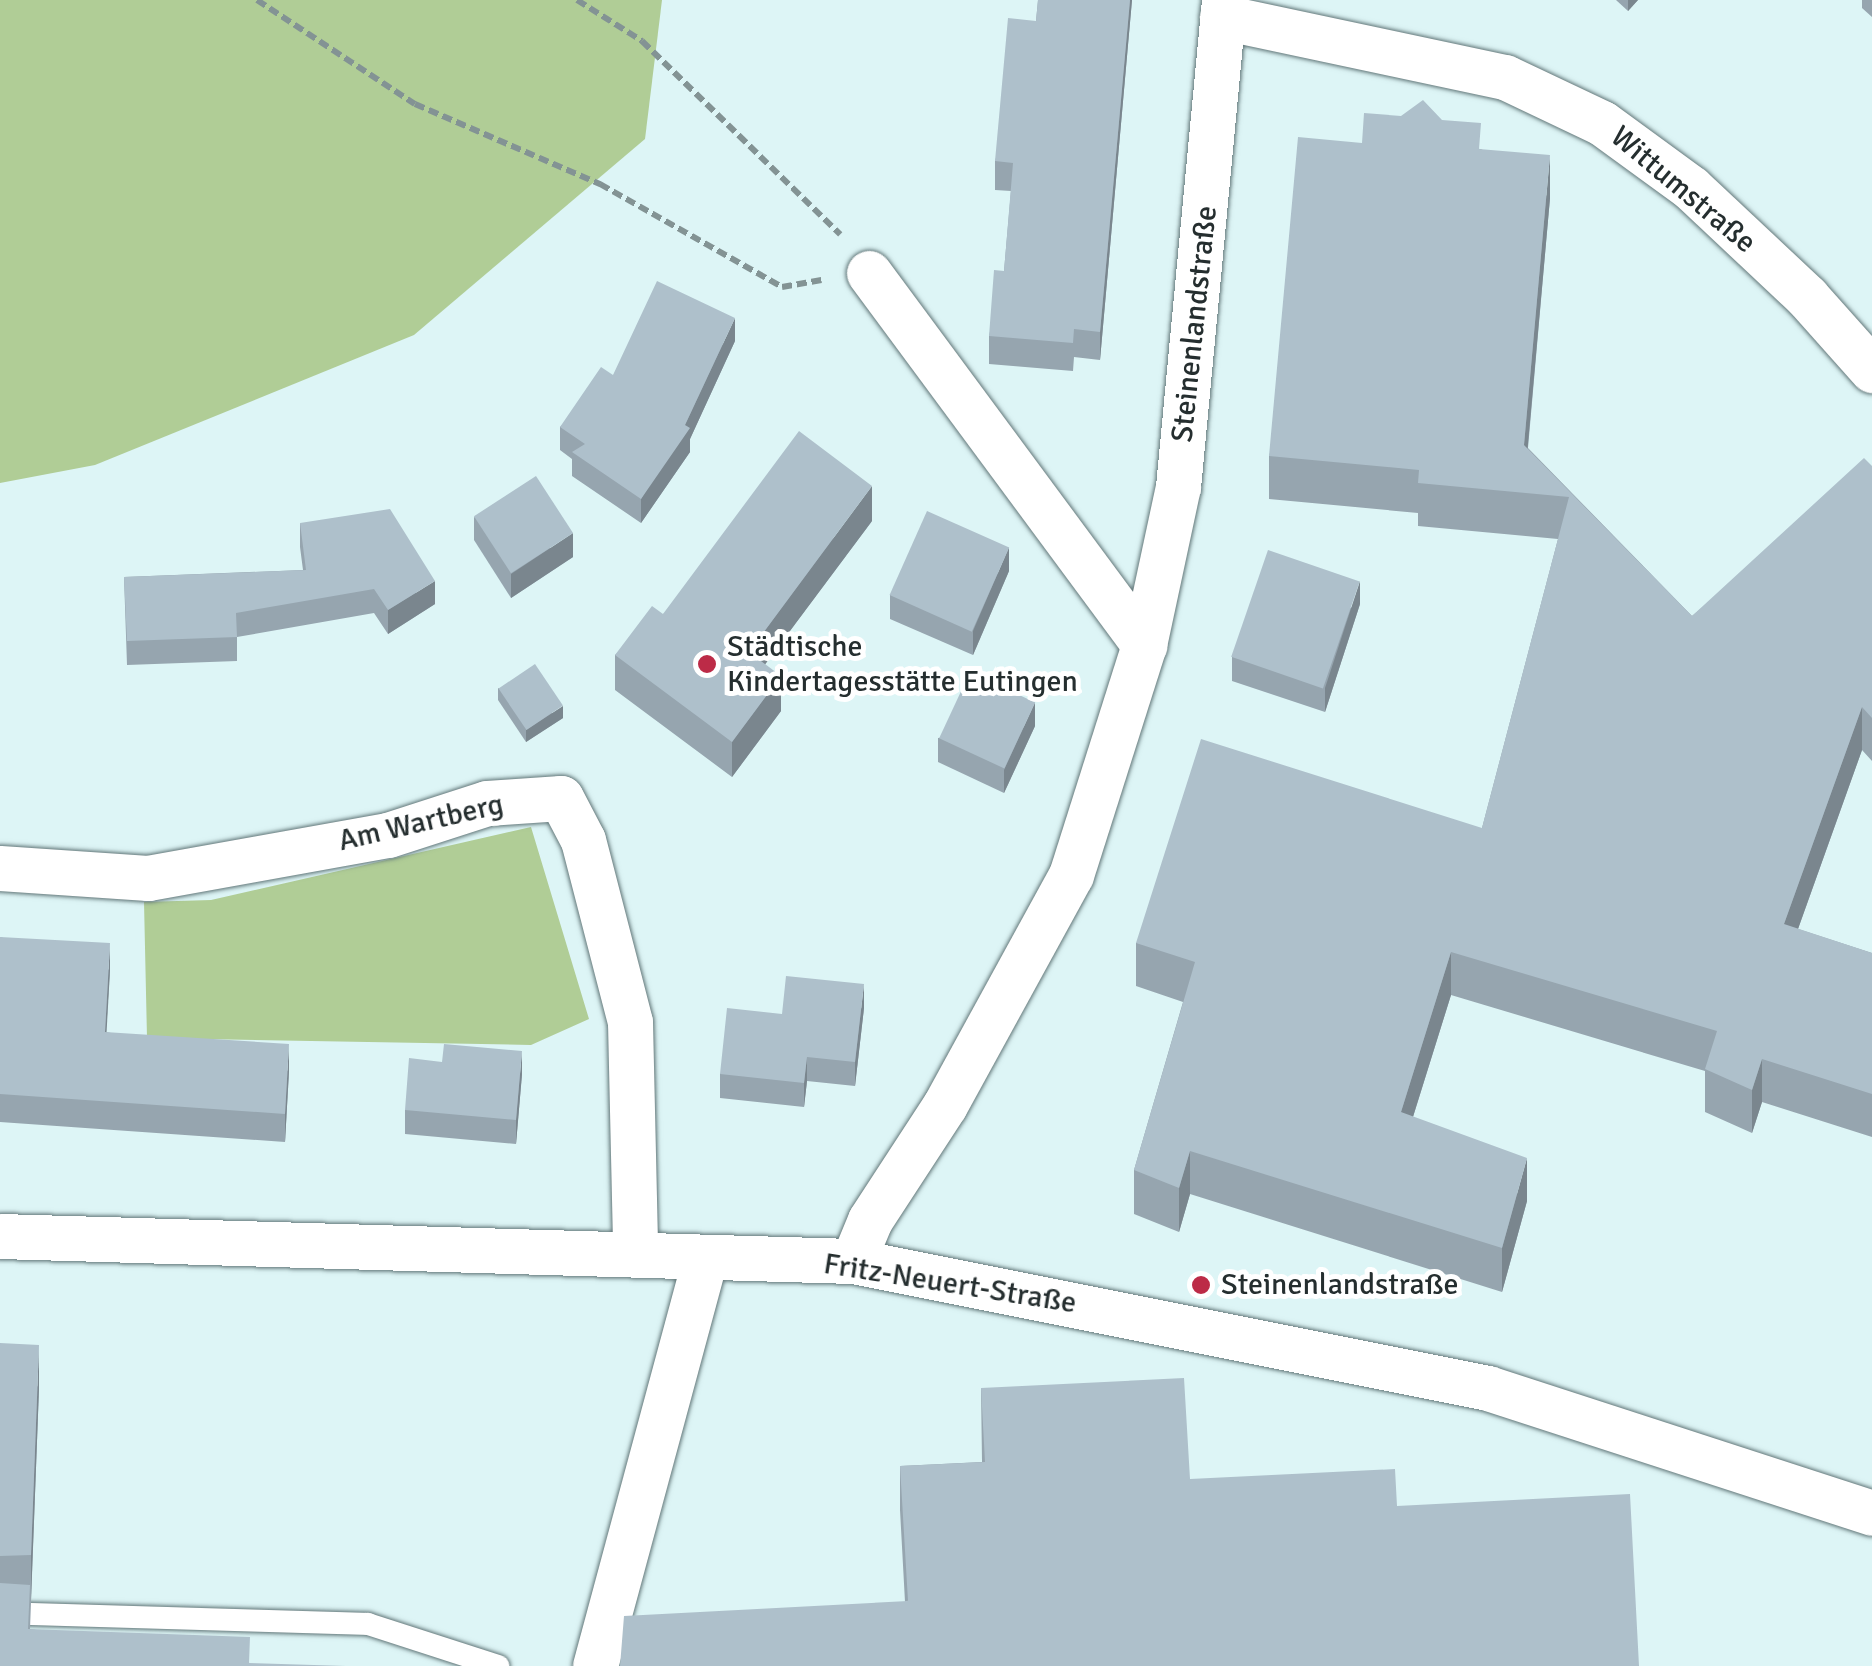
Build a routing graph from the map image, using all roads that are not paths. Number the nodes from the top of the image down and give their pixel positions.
1 (1223, 8) edge
2 (869, 273) road end
3 (1872, 370) edge
4 (1144, 644) junction
5 (0, 868) edge
6 (0, 1236) edge
7 (635, 1251) junction
8 (704, 1258) junction
9 (853, 1261) junction
10 (1872, 1513) edge
11 (0, 1613) edge
12 (498, 1666) edge
13 (595, 1666) edge

1 - 3 street, Wittumstraße
1 - 4 street, Steinenlandstraße
2 - 4 street
4 - 9 street, Steinenlandstraße
5 - 7 street, Am Wartberg
6 - 7 street, Fritz-Neuert-Straße
7 - 8 street, Fritz-Neuert-Straße
8 - 9 street, Fritz-Neuert-Straße
8 - 13 street
9 - 10 street, Fritz-Neuert-Straße
11 - 12 lane

